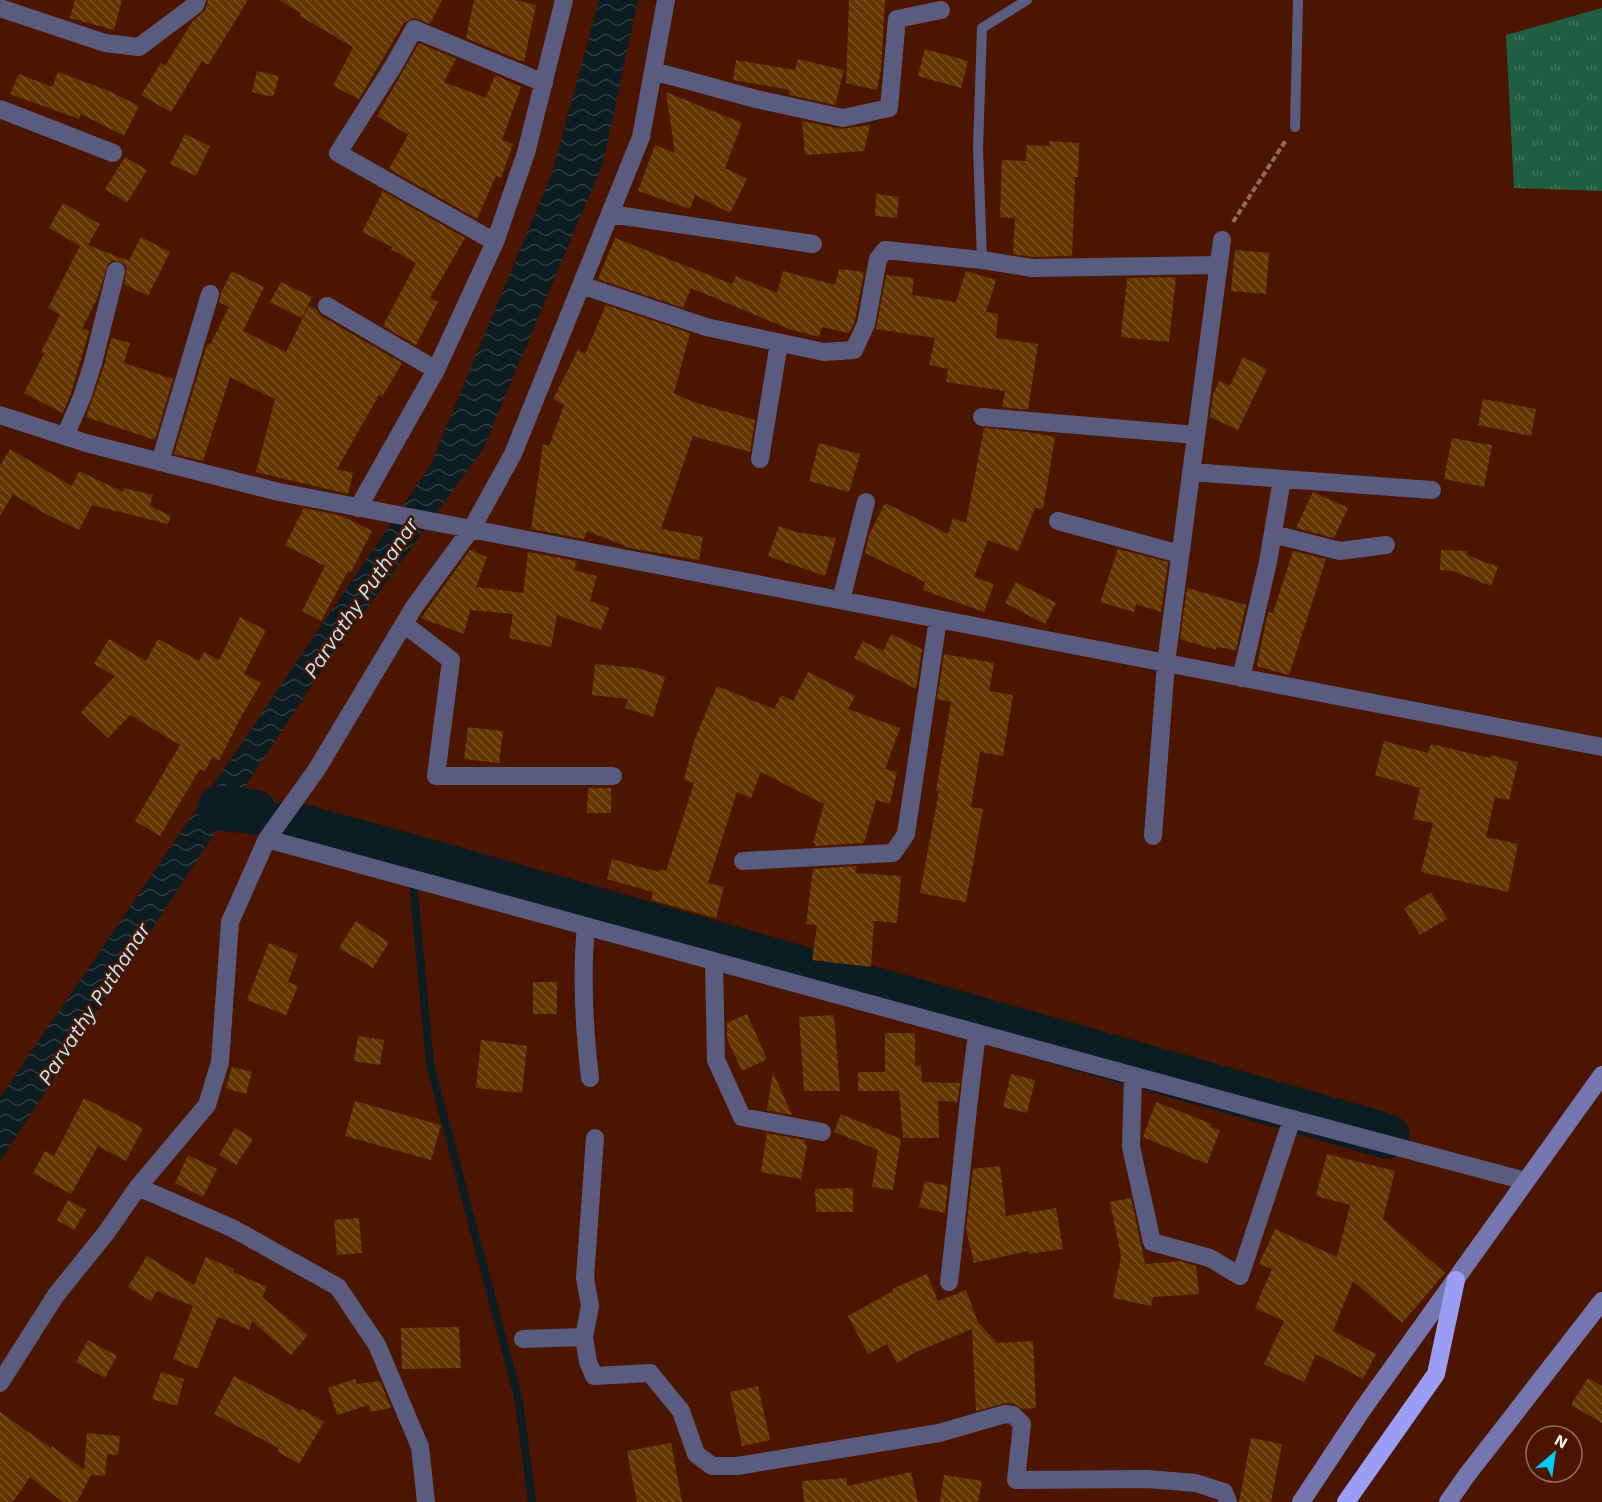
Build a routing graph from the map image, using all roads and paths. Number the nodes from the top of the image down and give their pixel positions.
1 (197, 0) edge
2 (564, 0) edge
3 (666, 0) edge
4 (1027, 0) edge
5 (1298, 0) edge
6 (0, 8) edge
7 (941, 10) dead end
8 (653, 71) junction
9 (544, 83) junction
10 (0, 109) edge
11 (1295, 127) joint
12 (114, 153) dead end
13 (610, 214) junction
14 (1222, 240) joint
15 (495, 242) junction
16 (813, 244) dead end
17 (982, 260) junction
18 (1219, 265) junction
19 (116, 270) dead end
20 (581, 285) junction
21 (210, 294) dead end
22 (327, 306) dead end
23 (779, 342) junction
24 (436, 370) junction
25 (0, 415) edge
26 (982, 417) dead end
27 (1196, 435) junction
28 (65, 436) junction
29 (760, 459) dead end
30 (160, 462) junction
31 (1191, 472) junction
32 (1282, 479) junction
33 (1432, 490) dead end
34 (866, 502) dead end
35 (358, 508) junction
36 (1058, 521) dead end
37 (472, 528) junction
38 (1273, 534) junction
39 (1386, 545) dead end
40 (1180, 554) junction
41 (841, 600) junction
42 (938, 619) junction
43 (404, 624) junction
44 (1166, 663) junction
45 (1241, 678) junction
46 (1602, 747) edge
47 (613, 776) dead end
48 (1153, 837) dead end
49 (267, 839) junction
50 (743, 861) dead end
51 (586, 926) junction
52 (714, 961) junction
53 (977, 1034) junction
54 (1602, 1075) edge
55 (1133, 1076) junction
56 (590, 1078) dead end
57 (1292, 1119) junction
58 (822, 1132) dead end
59 (596, 1138) dead end
60 (1526, 1181) junction
61 (138, 1187) junction
62 (1456, 1280) junction
63 (949, 1282) dead end
64 (1602, 1300) edge
65 (584, 1337) junction
66 (523, 1339) dead end
67 (0, 1383) edge
68 (426, 1502) edge
69 (1228, 1502) edge
70 (1301, 1502) edge
71 (1346, 1502) edge
72 (1448, 1502) edge

1 - 6 street
2 - 9 street
3 - 8 street
4 - 17 lane
5 - 11 lane
7 - 8 street
8 - 13 street
9 - 15 street
9 - 15 street
10 - 12 street
11 - 14 path
13 - 16 street
13 - 20 street
14 - 18 street
15 - 24 street
17 - 18 street
17 - 23 street
18 - 27 street
19 - 28 street
20 - 23 street
20 - 37 street
21 - 30 street
22 - 24 street
23 - 29 street
24 - 35 street
25 - 28 street
26 - 27 street
27 - 31 street
28 - 30 street
30 - 35 street
31 - 32 street
31 - 40 street
32 - 33 street
32 - 38 street
34 - 41 street
35 - 37 street
36 - 40 street
37 - 41 street
37 - 43 street
38 - 39 street
38 - 45 street
40 - 44 street
41 - 42 street
42 - 44 street
42 - 50 street
43 - 47 street
43 - 49 street
44 - 45 street
44 - 48 street
45 - 46 street
49 - 51 street
49 - 61 street
51 - 52 street
51 - 56 street
52 - 53 street
52 - 58 street
53 - 55 street
53 - 63 street
54 - 60 street
55 - 57 street
55 - 57 street
57 - 60 street
59 - 65 street
60 - 62 street
61 - 67 street
61 - 68 street
62 - 70 street
62 - 71 highway
64 - 72 street
65 - 66 street
65 - 69 street

